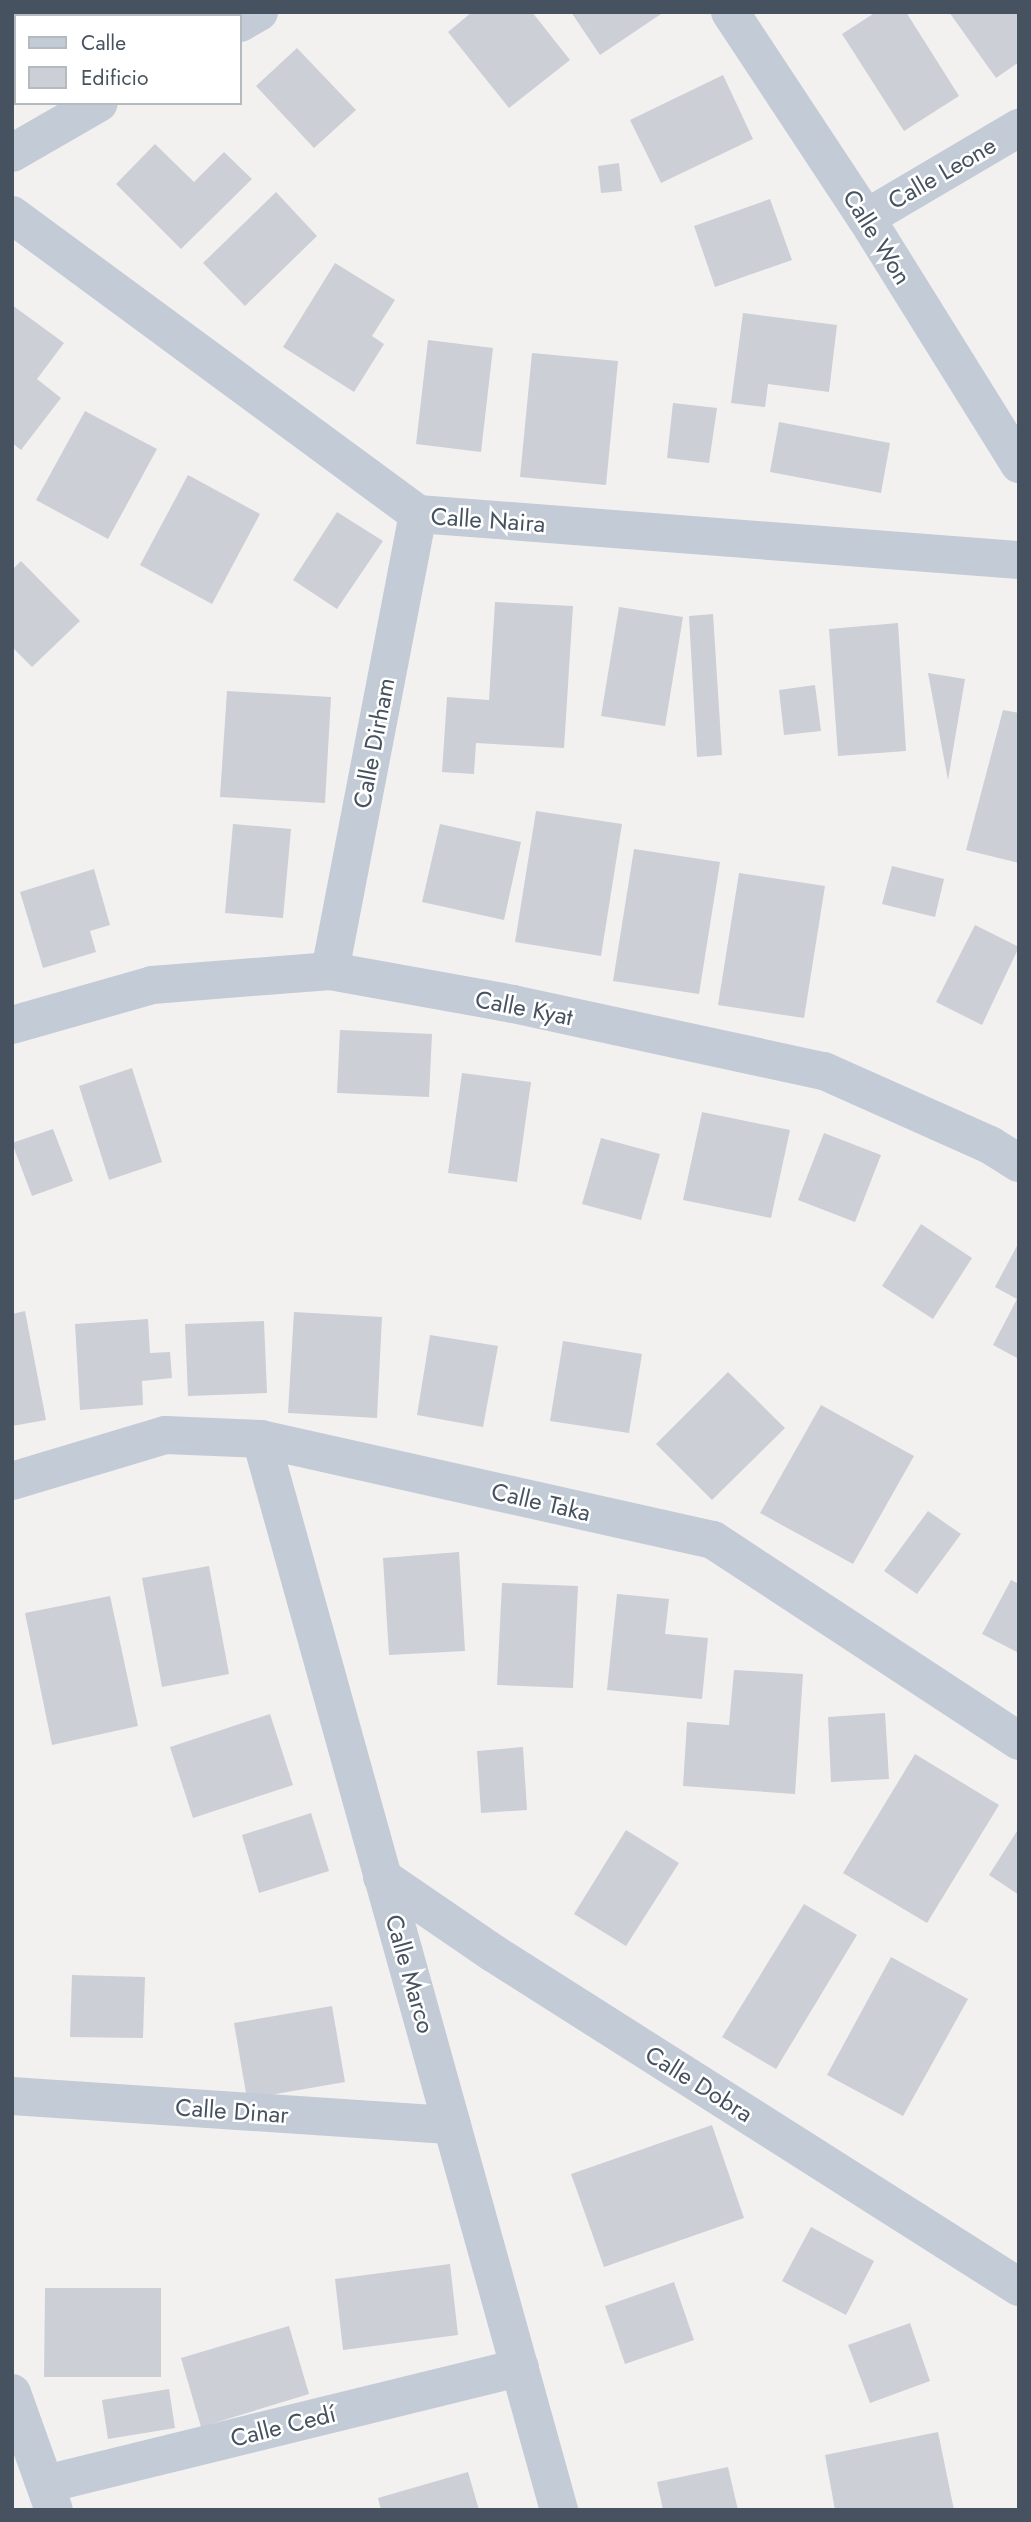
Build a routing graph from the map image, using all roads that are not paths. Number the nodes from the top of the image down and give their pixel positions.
1 (259, 12) edge
2 (730, 12) edge
3 (242, 22) edge
4 (96, 105) edge
5 (1019, 128) edge
6 (12, 153) edge
7 (12, 215) edge
8 (866, 218) junction
9 (1019, 464) edge
10 (418, 514) junction
11 (1019, 561) edge
12 (330, 971) junction
13 (12, 1025) edge
14 (1019, 1163) edge
15 (261, 1439) junction
16 (12, 1481) edge
17 (1019, 1741) edge
18 (383, 1877) junction
19 (12, 2096) edge
20 (452, 2125) junction
21 (1019, 2287) edge
22 (520, 2368) junction
23 (12, 2393) edge
24 (50, 2497) edge
25 (559, 2510) edge

1 - 3 street
2 - 8 street, Calle Won
4 - 6 street
5 - 8 street, Calle Leone
7 - 10 street, Calle Naira
8 - 9 street, Calle Won
10 - 11 street, Calle Naira
10 - 12 street, Calle Dirham
12 - 13 street, Calle Kyat
12 - 14 street, Calle Kyat
15 - 16 street, Calle Taka
15 - 17 street, Calle Taka
15 - 18 street, Calle Marco
18 - 20 street, Calle Marco
18 - 21 street, Calle Dobra
19 - 20 street, Calle Dinar
20 - 22 street, Calle Marco
22 - 24 street, Calle Cedí
22 - 25 street, Calle Marco
23 - 24 street

